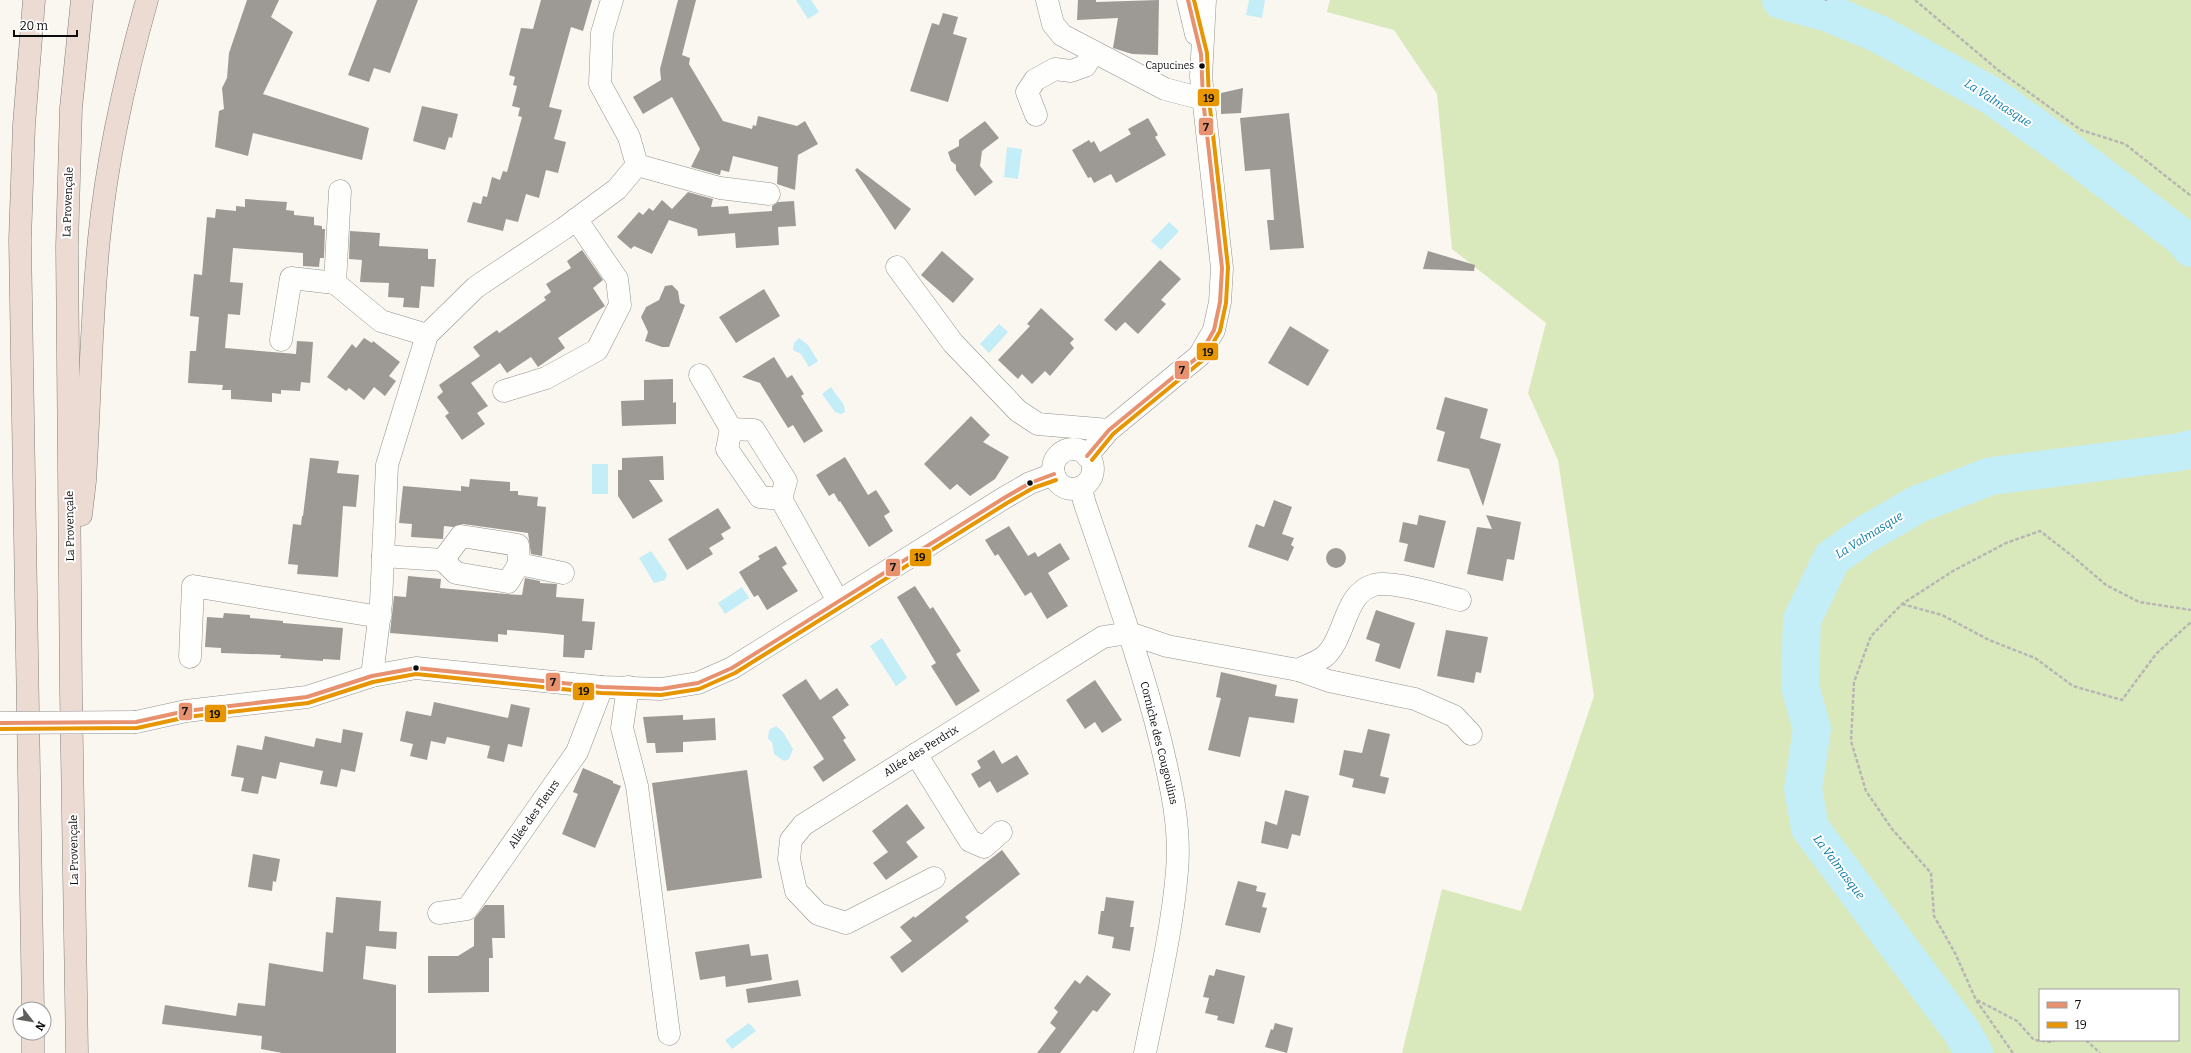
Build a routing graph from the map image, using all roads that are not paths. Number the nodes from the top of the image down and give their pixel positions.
1 (34, 0) edge
2 (82, 0) edge
3 (147, 0) edge
4 (612, 0) edge
5 (1047, 0) edge
6 (1188, 0) edge
7 (1205, 0) edge
8 (1094, 52) junction
9 (1201, 54) junction
10 (1203, 99) junction
11 (1036, 115) dead end
12 (637, 165) junction
13 (340, 191) dead end
14 (769, 194) dead end
15 (576, 219) junction
16 (897, 267) dead end
17 (336, 283) junction
18 (427, 335) junction
19 (281, 340) dead end
20 (700, 375) dead end
21 (504, 391) dead end
22 (731, 429) junction
23 (1109, 430) junction
24 (1087, 456) junction
25 (1054, 474) junction
26 (1081, 488) junction
27 (781, 498) junction
28 (383, 556) junction
29 (443, 560) junction
30 (519, 564) junction
31 (563, 573) dead end
32 (70, 594) junction
33 (1460, 600) dead end
34 (838, 601) junction
35 (380, 617) junction
36 (1129, 633) junction
37 (190, 657) dead end
38 (1298, 670) junction
39 (372, 676) junction
40 (602, 687) junction
41 (628, 687) junction
42 (0, 724) edge
43 (1471, 734) dead end
44 (916, 754) junction
45 (1001, 832) dead end
46 (934, 878) dead end
47 (439, 913) dead end
48 (33, 1001) edge
49 (669, 1034) dead end
50 (33, 1041) edge
51 (33, 1053) edge
52 (78, 1053) edge
53 (1145, 1053) edge

1 - 48 highway
2 - 32 highway, La Provençale
3 - 32 highway
4 - 12 street
5 - 8 street
6 - 9 street
7 - 9 street
8 - 10 street
8 - 11 street
9 - 10 street
10 - 23 street
12 - 14 street
12 - 15 street
13 - 17 street
15 - 18 street
15 - 21 street
16 - 23 street
17 - 18 street
17 - 19 street
18 - 28 street
20 - 22 street
22 - 27 street
22 - 27 street
23 - 24 street
24 - 25 street
24 - 26 street
25 - 26 street
25 - 34 street
26 - 36 street, Corniche des Cougoulins
27 - 34 street
28 - 29 street
28 - 35 street
29 - 30 street
29 - 30 street
30 - 31 street
32 - 52 highway, La Provençale
33 - 38 street
34 - 41 street
35 - 37 street
35 - 39 street
36 - 38 street
36 - 44 street, Allée des Perdrix
36 - 53 street, Corniche des Cougoulins
38 - 43 street
39 - 40 street
39 - 42 street, bridge
40 - 41 street
40 - 47 street, Allée des Fleurs
41 - 49 street
44 - 45 street
44 - 46 street, Allée des Perdrix
50 - 51 highway

